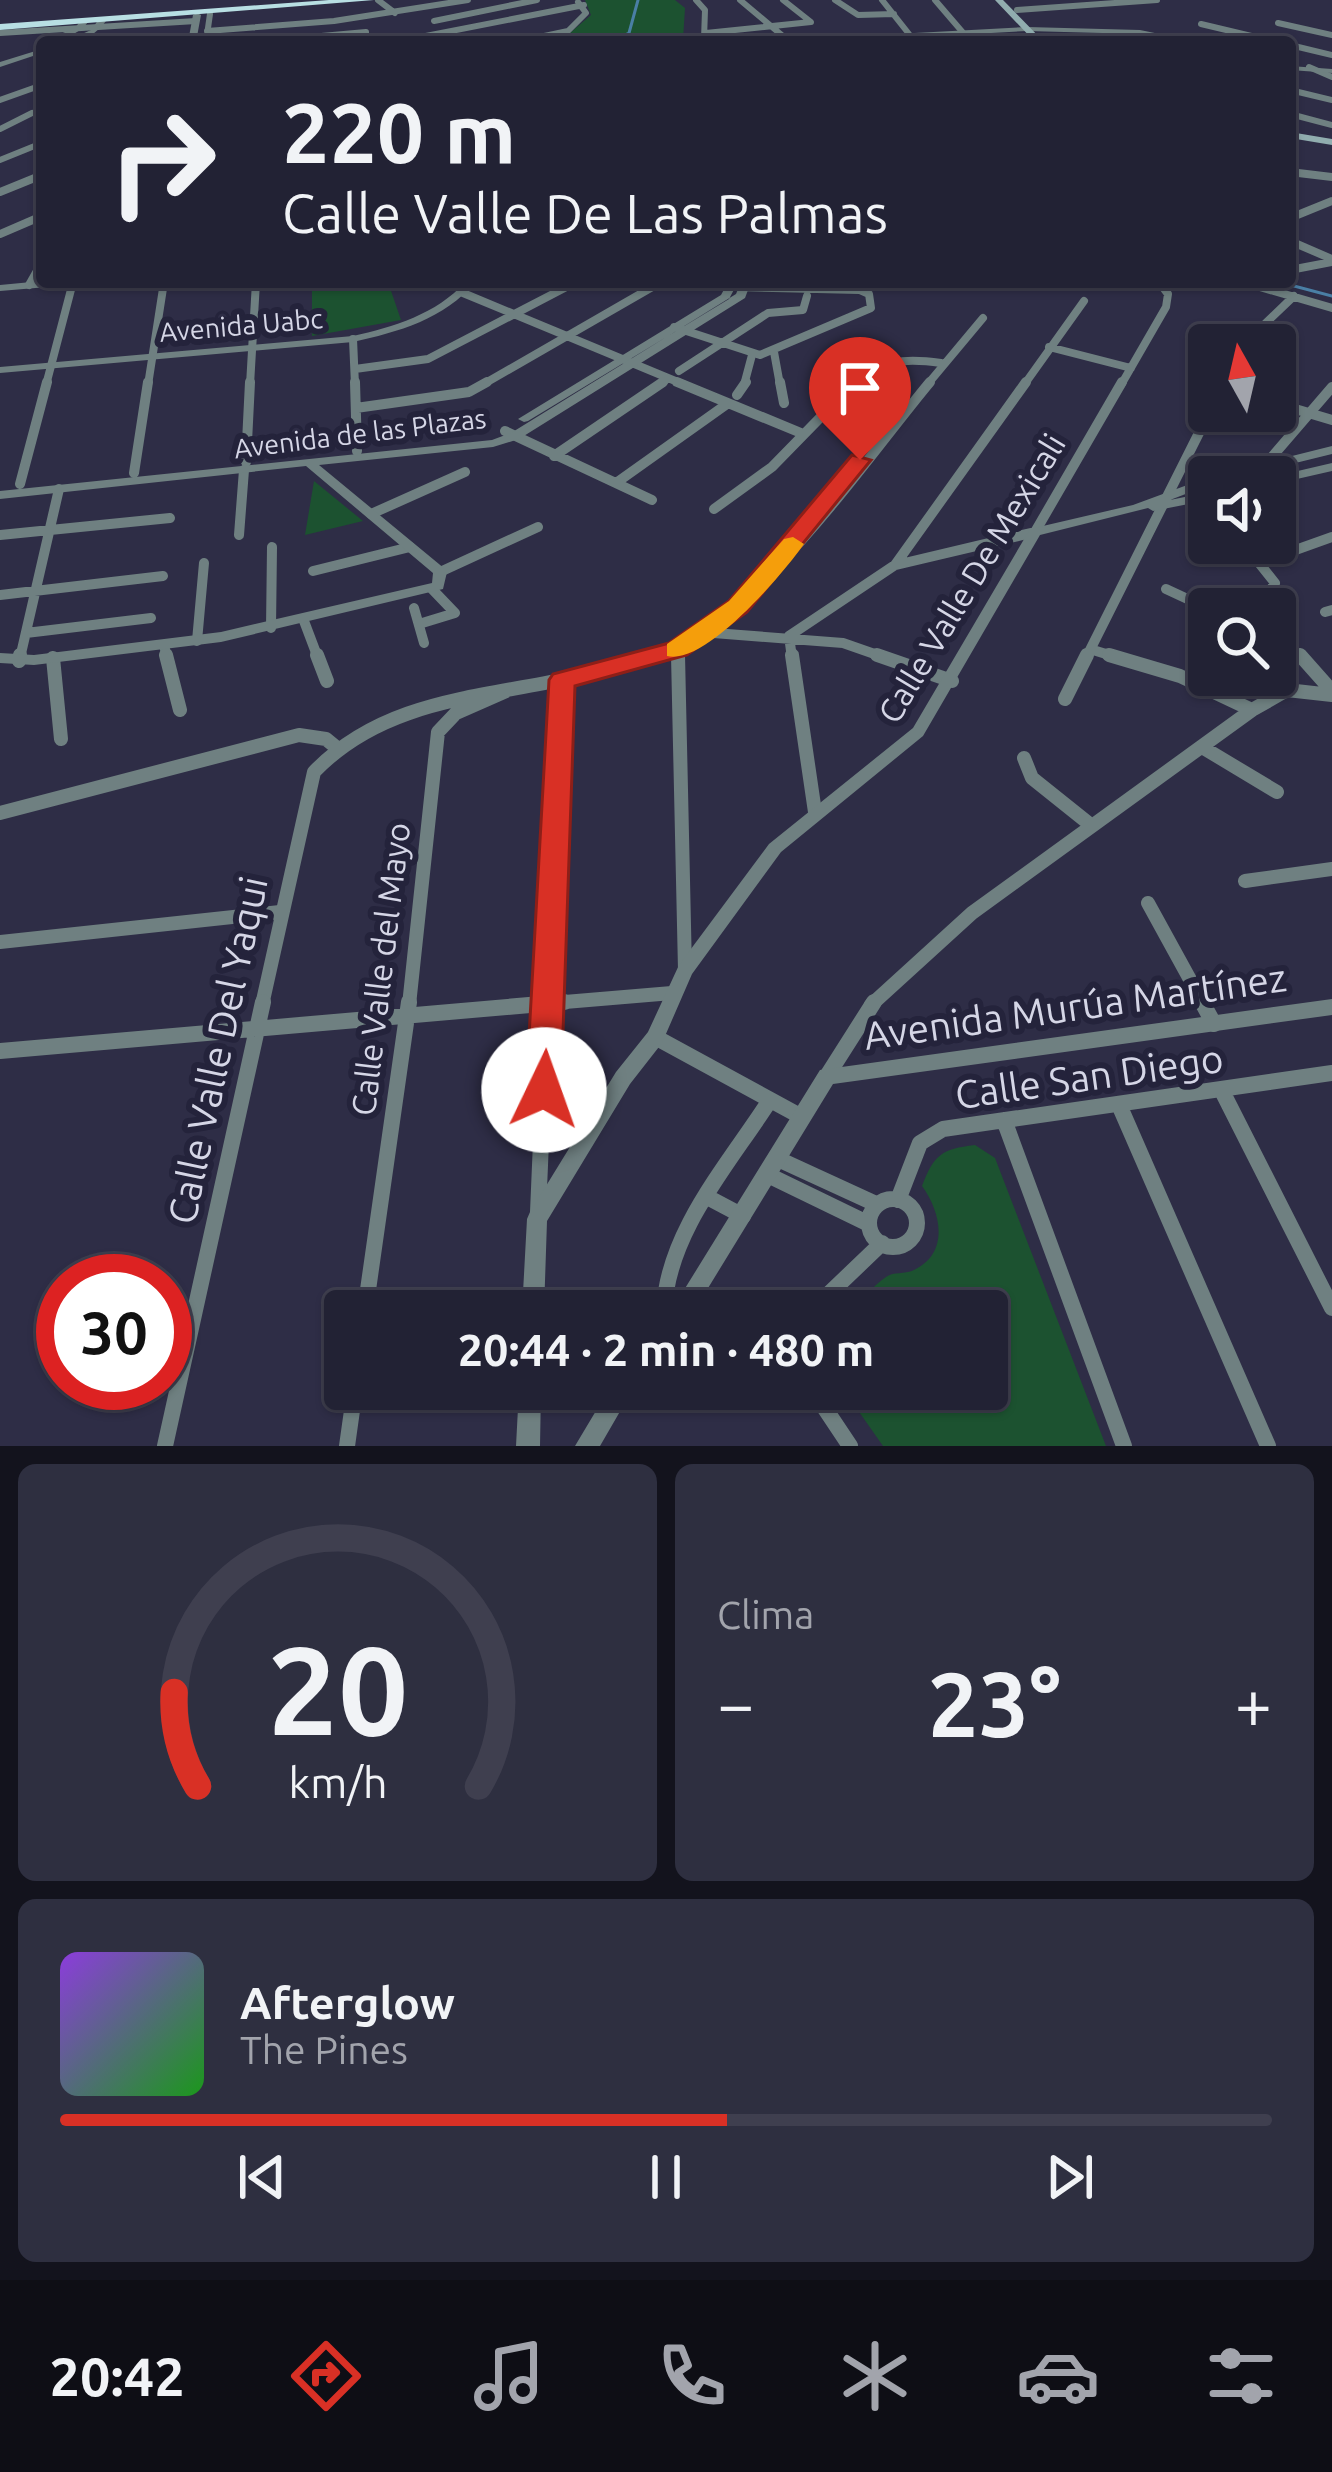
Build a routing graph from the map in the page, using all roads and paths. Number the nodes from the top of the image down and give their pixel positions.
1 (330, 0) edge
2 (368, 0) edge
3 (468, 0) edge
4 (537, 0) edge
5 (575, 0) edge
6 (696, 0) edge
7 (740, 0) edge
8 (784, 0) edge
9 (835, 0) edge
10 (882, 0) edge
11 (935, 0) edge
12 (987, 0) edge
13 (999, 0) edge
14 (1039, 0) edge
15 (1157, 0) edge
16 (584, 5) junction
17 (1047, 8) junction
18 (419, 10) junction
19 (1017, 10) dead end
20 (210, 14) junction
21 (395, 14) junction
22 (894, 14) junction
23 (379, 15) junction
24 (196, 18) junction
25 (357, 19) junction
26 (434, 21) junction
27 (1278, 22) dead end
28 (101, 24) junction
29 (1201, 24) dead end
30 (82, 25) junction
31 (0, 27) edge
32 (772, 27) junction
33 (1022, 29) junction
34 (208, 31) junction
35 (366, 32) junction
36 (962, 32) junction
37 (448, 33) junction
38 (909, 34) junction
39 (1059, 35) junction
40 (1332, 35) edge
41 (61, 36) edge
42 (79, 36) edge
43 (193, 36) edge
44 (207, 36) edge
45 (321, 36) edge
46 (370, 36) edge
47 (436, 36) edge
48 (544, 36) edge
49 (705, 36) edge
50 (787, 36) edge
51 (874, 36) edge
52 (966, 36) edge
53 (1030, 36) edge
54 (1055, 36) edge
55 (1144, 36) edge
56 (1252, 36) edge
57 (1296, 46) edge
58 (36, 48) edge
59 (1332, 55) edge
60 (0, 61) edge
61 (1296, 68) edge
62 (1330, 71) edge
63 (36, 87) edge
64 (1296, 91) edge
65 (1332, 100) edge
66 (0, 101) edge
67 (1296, 116) edge
68 (1332, 125) edge
69 (0, 129) edge
70 (1296, 139) edge
71 (1332, 144) edge
72 (36, 145) edge
73 (0, 160) edge
74 (1296, 172) edge
75 (36, 177) edge
76 (1332, 177) edge
77 (0, 192) edge
78 (1332, 201) edge
79 (1296, 216) edge
80 (36, 219) edge
81 (0, 234) edge
82 (1296, 244) edge
83 (1332, 260) edge
84 (1296, 270) edge
85 (36, 273) edge
86 (29, 285) junction
87 (36, 285) edge
88 (0, 288) edge
89 (70, 288) edge
90 (163, 288) edge
91 (256, 288) edge
92 (465, 288) edge
93 (469, 288) edge
94 (565, 288) edge
95 (650, 288) edge
96 (736, 288) edge
97 (768, 288) edge
98 (794, 288) edge
99 (1162, 288) edge
100 (1265, 288) edge
101 (806, 292) junction
102 (1294, 296) junction
103 (1084, 301) dead end
104 (1332, 308) edge
105 (516, 316) junction
106 (983, 317) dead end
107 (1265, 324) edge
108 (681, 329) junction
109 (565, 336) junction
110 (353, 339) junction
111 (718, 343) junction
112 (1049, 347) junction
113 (253, 348) junction
114 (774, 352) junction
115 (752, 356) junction
116 (152, 357) junction
117 (628, 362) junction
118 (941, 363) junction
119 (51, 366) junction
120 (1131, 368) junction
121 (355, 369) junction
122 (0, 370) edge
123 (680, 371) dead end
124 (667, 379) junction
125 (1332, 387) edge
126 (737, 395) dead end
127 (784, 403) dead end
128 (727, 404) junction
129 (356, 408) junction
130 (1296, 409) edge
131 (1310, 413) junction
132 (1332, 420) edge
133 (1199, 432) edge
134 (801, 433) junction
135 (510, 434) junction
136 (1332, 449) edge
137 (357, 451) junction
138 (554, 456) junction
139 (1273, 456) edge
140 (1296, 458) edge
141 (310, 464) junction
142 (245, 466) junction
143 (1332, 467) edge
144 (134, 472) junction
145 (465, 472) dead end
146 (1296, 475) edge
147 (616, 483) junction
148 (20, 484) junction
149 (59, 489) junction
150 (0, 490) edge
151 (1188, 490) edge
152 (1188, 498) edge
153 (652, 500) dead end
154 (1162, 501) junction
155 (714, 509) dead end
156 (371, 514) junction
157 (170, 518) dead end
158 (538, 527) dead end
159 (50, 530) junction
160 (1035, 532) junction
161 (0, 535) edge
162 (239, 536) dead end
163 (1332, 537) edge
164 (272, 547) dead end
165 (410, 547) junction
166 (204, 563) dead end
167 (895, 566) junction
168 (313, 571) dead end
169 (440, 572) junction
170 (163, 576) dead end
171 (1272, 588) edge
172 (1166, 589) dead end
173 (431, 590) junction
174 (35, 591) junction
175 (0, 595) edge
176 (1188, 599) edge
177 (414, 608) dead end
178 (151, 618) dead end
179 (304, 621) junction
180 (418, 624) junction
181 (271, 628) junction
182 (700, 632) junction
183 (26, 633) junction
184 (789, 636) junction
185 (196, 641) junction
186 (424, 643) dead end
187 (164, 645) junction
188 (678, 650) junction
189 (1093, 650) junction
190 (1296, 652) edge
191 (0, 658) edge
192 (53, 658) junction
193 (20, 661) junction
194 (562, 680) junction
195 (328, 681) dead end
196 (952, 681) junction
197 (523, 684) junction
198 (1332, 693) edge
199 (1065, 699) dead end
200 (180, 710) dead end
201 (1252, 710) junction
202 (61, 739) dead end
203 (1202, 746) junction
204 (337, 748) junction
205 (1024, 758) dead end
206 (1277, 792) dead end
207 (0, 812) edge
208 (815, 812) junction
209 (1092, 826) junction
210 (1332, 869) edge
211 (1245, 881) dead end
212 (1148, 903) dead end
213 (280, 912) junction
214 (0, 942) edge
215 (685, 970) junction
216 (672, 993) junction
217 (548, 1004) junction
218 (1332, 1006) edge
219 (408, 1016) junction
220 (1214, 1024) junction
221 (256, 1029) junction
222 (655, 1037) junction
223 (0, 1051) edge
224 (1332, 1073) edge
225 (827, 1076) junction
226 (1222, 1091) junction
227 (770, 1100) junction
228 (1120, 1106) junction
229 (800, 1116) junction
230 (1004, 1120) junction
231 (773, 1167) junction
232 (709, 1198) junction
233 (898, 1200) junction
234 (876, 1204) junction
235 (743, 1216) junction
236 (537, 1219) junction
237 (868, 1224) junction
238 (882, 1243) junction
239 (368, 1290) edge
240 (534, 1290) edge
241 (661, 1290) edge
242 (695, 1290) edge
243 (833, 1290) edge
244 (1332, 1308) edge
245 (352, 1410) edge
246 (529, 1410) edge
247 (609, 1410) edge
248 (826, 1410) edge
249 (166, 1446) edge
250 (347, 1446) edge
251 (528, 1446) edge
252 (587, 1446) edge
253 (850, 1446) edge
254 (1124, 1446) edge
255 (1268, 1446) edge

1 - 31 highway
2 - 20 highway
2 - 21 street
2 - 23 street
3 - 18 street
4 - 26 street
5 - 16 street
6 - 49 street
7 - 32 street
8 - 32 street
9 - 22 street
10 - 22 street
11 - 36 street
12 - 33 main road
13 - 33 main road
14 - 17 street
15 - 17 street
16 - 37 street
16 - 48 street
17 - 19 street
18 - 21 street
18 - 26 street
20 - 24 highway
20 - 34 street
21 - 23 street
22 - 38 street
23 - 25 street
24 - 28 highway
24 - 43 street
25 - 34 street
25 - 35 street
26 - 37 street
27 - 40 street
28 - 30 highway
28 - 42 street
29 - 56 street
30 - 31 highway
30 - 41 street
32 - 49 street
32 - 50 street
33 - 36 street
33 - 39 street
33 - 53 main road
34 - 44 street
35 - 45 street
35 - 46 street
36 - 38 street
36 - 52 street
37 - 47 street
38 - 51 street
39 - 54 street
39 - 55 street
57 - 59 street
58 - 60 street
61 - 62 street
63 - 66 street
64 - 65 street
66 - 69 street
67 - 68 street
70 - 71 main road
72 - 73 street
74 - 76 street
75 - 77 street
78 - 79 street
80 - 81 street
82 - 83 street
83 - 84 street
85 - 86 street
86 - 87 street
86 - 88 street
89 - 119 street
90 - 116 street
91 - 113 street
92 - 110 street, Avenida Uabc
93 - 105 street
94 - 105 street
95 - 109 street
96 - 108 street, Avenida de las Plazas
97 - 101 street
98 - 101 street
99 - 120 street, Calle Valle De Mexicali
100 - 102 street
101 - 111 street
101 - 114 street
102 - 104 street
102 - 107 street
103 - 112 street
105 - 109 street
105 - 121 street
106 - 118 street
108 - 111 street
108 - 117 street, Avenida de las Plazas
109 - 117 street
109 - 129 street
110 - 113 street, Avenida Uabc
110 - 121 street
111 - 115 street
111 - 123 street
112 - 120 street
112 - 167 street
113 - 116 street, Avenida Uabc
113 - 142 street
114 - 115 street
114 - 127 street
115 - 126 street
116 - 119 street, Avenida Uabc
116 - 144 street
117 - 124 street
117 - 135 street, Avenida de las Plazas
118 - 134 street
118 - 182 street
119 - 122 street, Avenida Uabc
119 - 148 street
120 - 160 street, Calle Valle De Mexicali
121 - 129 street
124 - 128 street
124 - 138 street
125 - 131 street
128 - 134 street
128 - 147 street
129 - 137 street
130 - 131 street
131 - 132 street
131 - 139 street
133 - 154 street
134 - 155 street
135 - 137 street, Avenida de las Plazas
135 - 138 street
135 - 141 street, Avenida de las Plazas
136 - 140 street
137 - 142 street, Avenida de las Plazas
138 - 147 street
141 - 142 street, Avenida de las Plazas
141 - 156 street
142 - 144 street, Avenida de las Plazas
142 - 149 street, Avenida de las Plazas
142 - 162 street
143 - 146 street
144 - 148 street, Avenida de las Plazas
145 - 156 street
147 - 153 street
148 - 150 street, Avenida de las Plazas
149 - 150 street, Avenida de las Plazas
149 - 159 street
151 - 154 street
152 - 154 street
154 - 160 street
154 - 189 street
156 - 165 street
157 - 159 street
158 - 169 street
159 - 161 street
159 - 174 street
160 - 167 street
160 - 196 street, Calle Valle De Mexicali
163 - 171 street
164 - 181 street
165 - 168 street
165 - 169 street
166 - 185 street
167 - 184 street
169 - 173 street
170 - 174 street
172 - 176 street
173 - 179 street
173 - 180 street
174 - 175 street
174 - 183 street
177 - 180 street
178 - 183 street
179 - 181 street
179 - 195 street
180 - 186 street
181 - 185 street
182 - 184 street
182 - 188 street
183 - 193 street
184 - 196 street
184 - 208 street
185 - 187 street
187 - 192 street
187 - 200 street
188 - 194 street
188 - 215 street
189 - 199 street
189 - 201 street
190 - 198 street
191 - 193 street
192 - 193 street
192 - 202 street
194 - 197 street
194 - 217 street
196 - 208 street, Calle Valle De Mexicali
197 - 204 street
197 - 219 street, Calle Valle del Mayo
198 - 201 street, Avenida Murúa Martínez
201 - 203 street, Avenida Murúa Martínez
203 - 206 street
203 - 209 street, Avenida Murúa Martínez
204 - 207 street
204 - 213 street, Calle Valle Del Yaqui
205 - 209 street
208 - 215 street, Calle Valle De Mexicali
209 - 225 street, Avenida Murúa Martínez
210 - 211 street
212 - 220 street
213 - 214 street
213 - 221 street, Calle Valle Del Yaqui
215 - 216 street, Calle Valle De Mexicali
216 - 217 street
216 - 222 street, Calle Valle De Mexicali
217 - 219 street
217 - 236 street
218 - 220 street, Avenida Murúa Martínez
219 - 221 street
219 - 239 street, Calle Valle del Mayo
220 - 225 street, Avenida Murúa Martínez
221 - 223 street
221 - 249 street, Calle Valle Del Yaqui
222 - 227 street
222 - 236 street, Calle Valle De Mexicali
224 - 226 street, Calle San Diego
225 - 229 street, Avenida Murúa Martínez
226 - 228 street, Calle San Diego
226 - 244 street
227 - 229 street
227 - 232 street
228 - 230 street, Calle San Diego
228 - 255 street
229 - 231 street, Avenida Murúa Martínez
230 - 233 street, Calle San Diego
230 - 254 street
231 - 234 street
231 - 235 street, Avenida Murúa Martínez
231 - 237 street
232 - 235 street
232 - 241 street
233 - 234 street
233 - 238 street
234 - 237 street
235 - 242 street, Avenida Murúa Martínez
236 - 240 street
237 - 238 street
238 - 243 street
245 - 250 street
246 - 251 street
247 - 252 street
248 - 253 street

